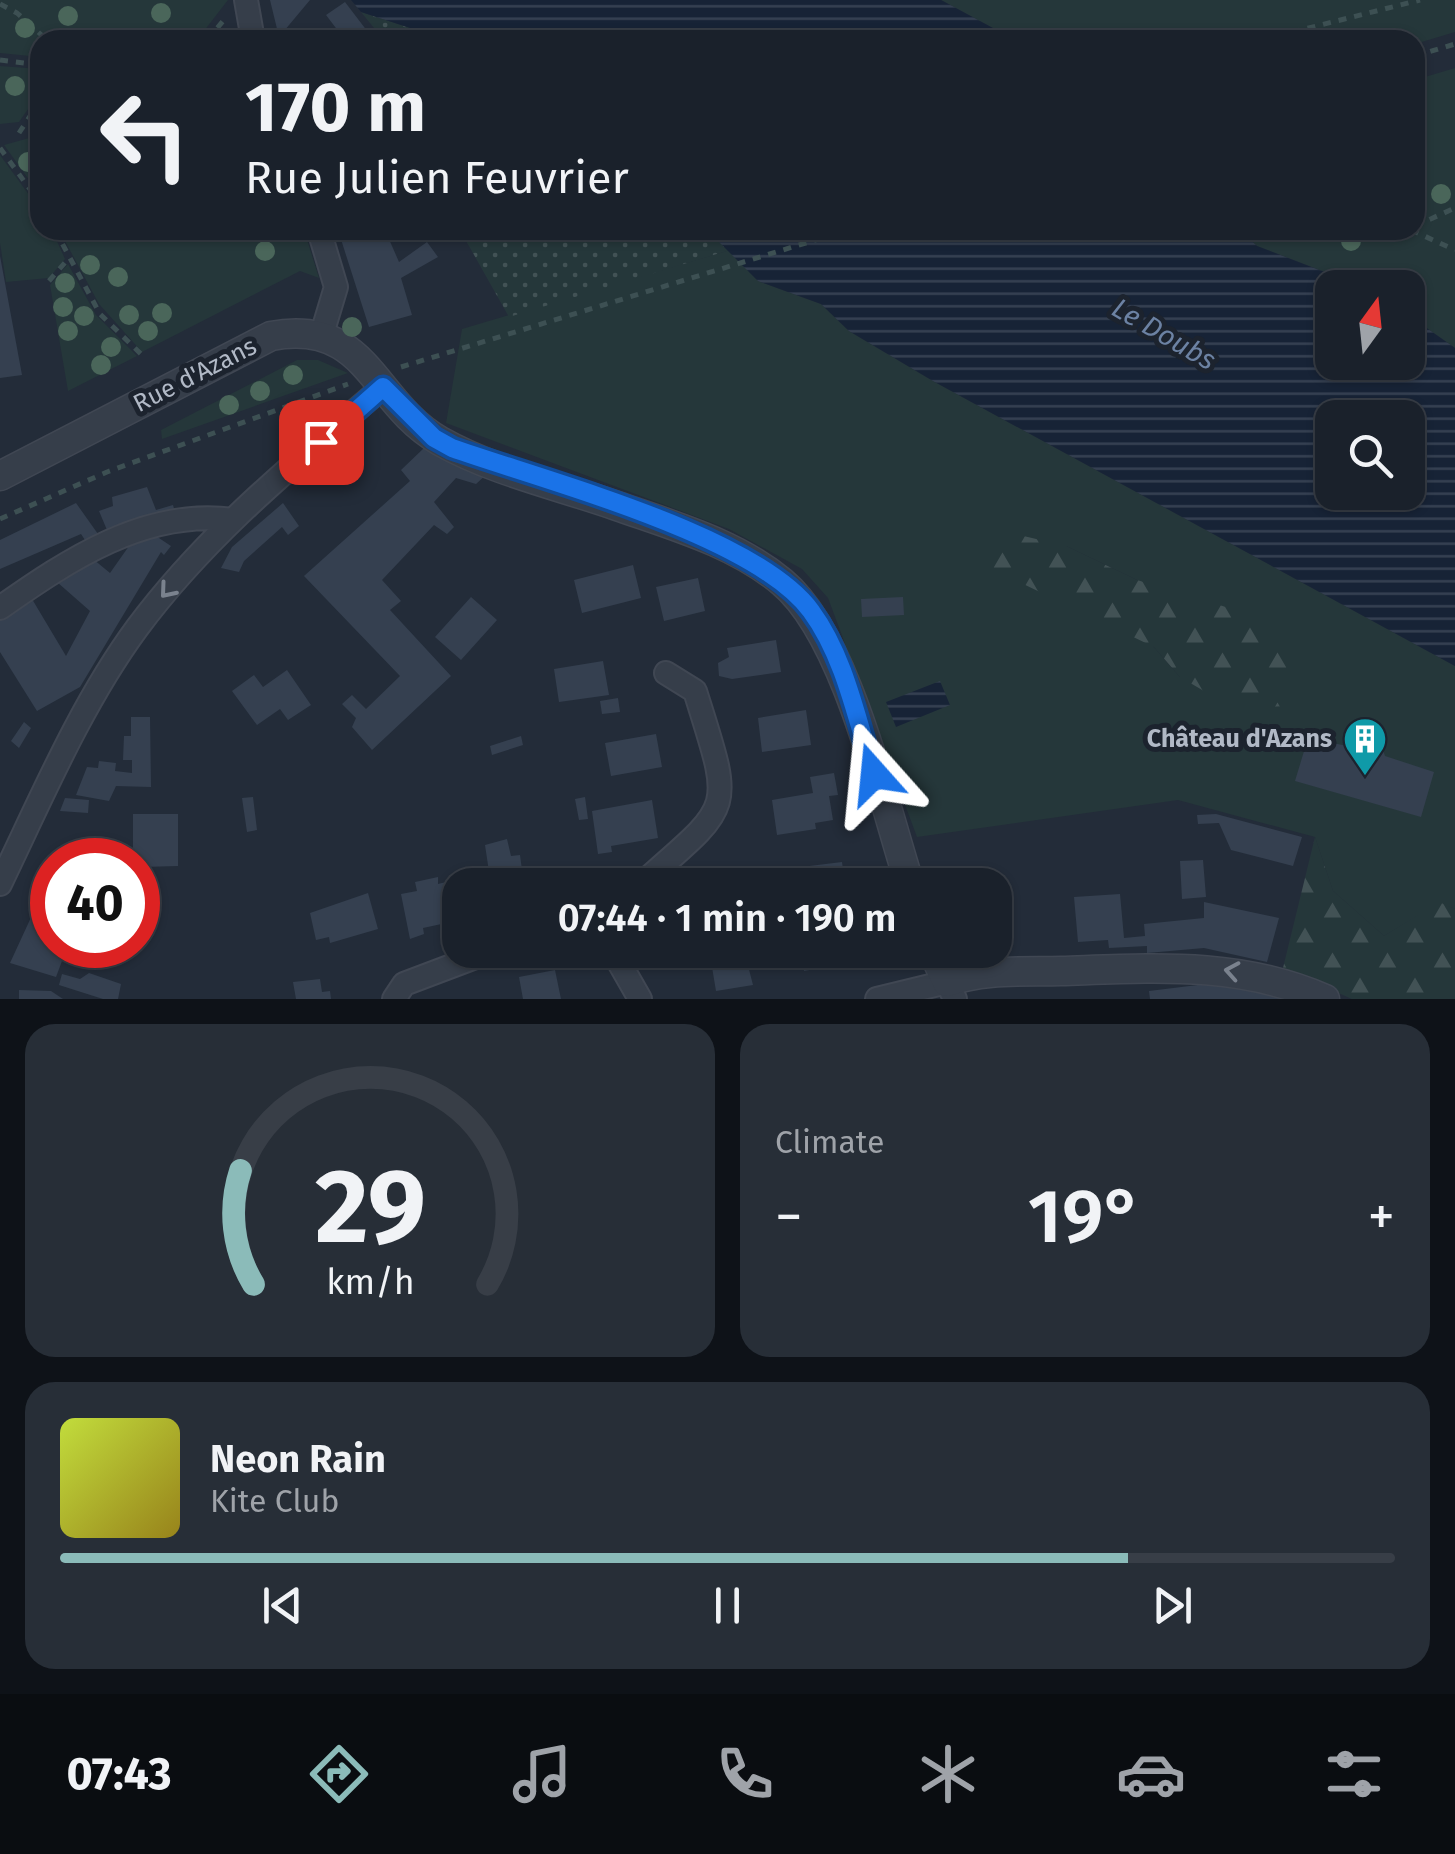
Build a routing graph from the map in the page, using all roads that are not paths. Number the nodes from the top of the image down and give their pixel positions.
1 (246, 0) edge
2 (252, 30) edge
3 (322, 240) edge
4 (322, 336) junction
5 (383, 387) junction
6 (0, 476) edge
7 (233, 520) junction
8 (0, 608) edge
9 (666, 673) dead end
10 (659, 868) edge
11 (904, 868) edge
12 (0, 884) edge
13 (446, 968) edge
14 (622, 968) edge
15 (951, 990) edge
16 (394, 999) edge
17 (640, 999) edge
18 (877, 999) edge
19 (1325, 999) edge

1 - 2 street
3 - 4 street
4 - 5 street
4 - 6 street, Rue d'Azans
5 - 7 street
5 - 11 street
7 - 8 street
7 -> 12 street
9 - 10 street
13 - 16 street
14 - 17 street
15 - 18 street
19 -> 15 street

